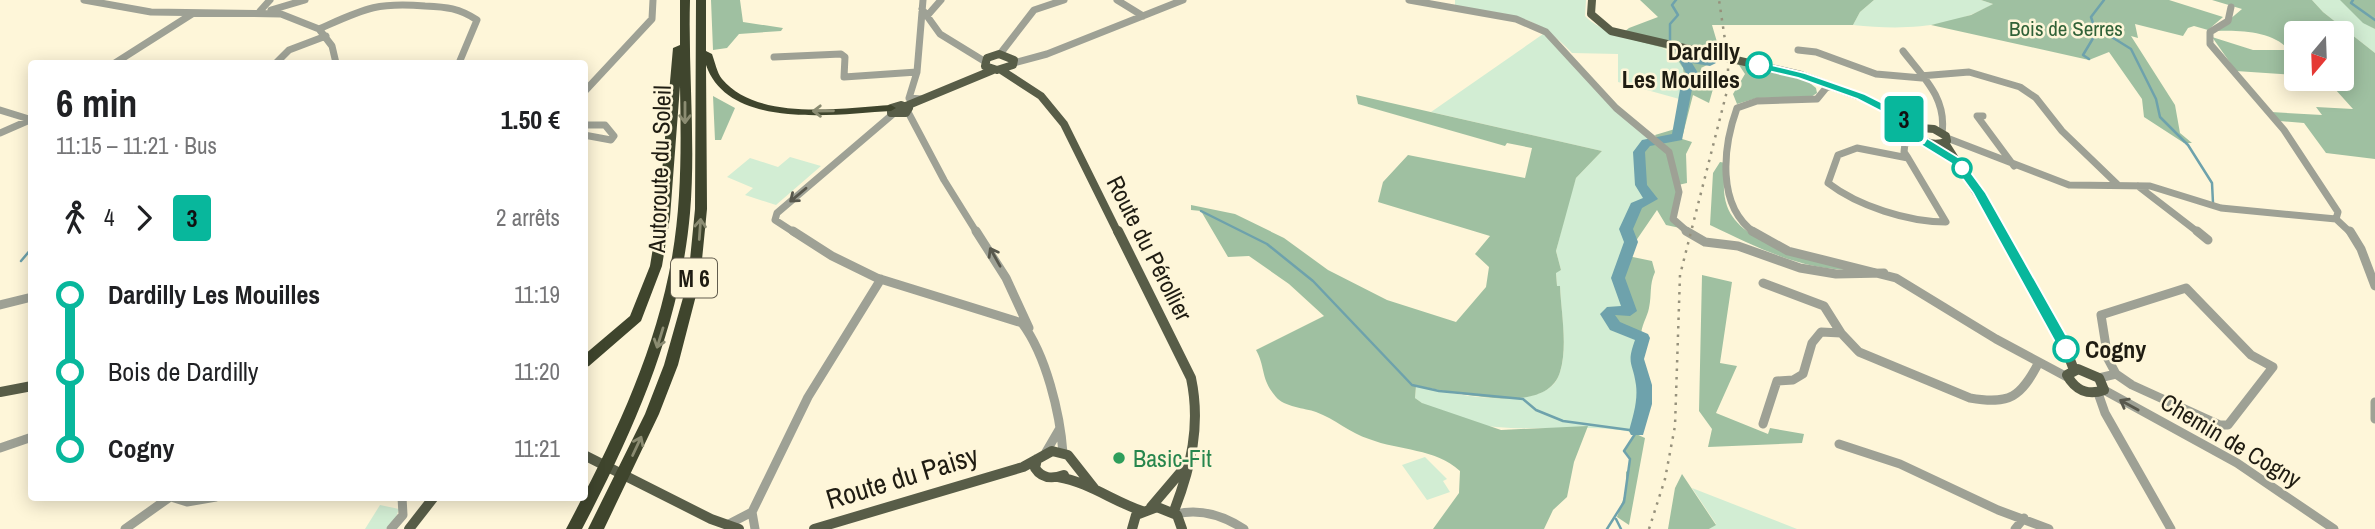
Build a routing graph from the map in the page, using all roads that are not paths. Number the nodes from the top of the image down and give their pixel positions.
1 (84, 0) edge
2 (129, 0) edge
3 (270, 0) edge
4 (304, 0) edge
5 (450, 0) edge
6 (653, 0) edge
7 (685, 0) edge
8 (923, 0) edge
9 (1064, 0) edge
10 (1117, 0) edge
11 (1183, 0) edge
12 (1409, 0) edge
13 (1592, 0) edge
14 (940, 1) edge
15 (701, 4) edge
16 (119, 6) junction
17 (443, 6) junction
18 (2231, 7) dead end
19 (922, 9) junction
20 (264, 12) junction
21 (193, 13) junction
22 (927, 16) junction
23 (1143, 16) junction
24 (684, 21) junction
25 (319, 29) junction
26 (940, 34) junction
27 (326, 36) junction
28 (922, 38) junction
29 (1798, 50) dead end
30 (1903, 51) dead end
31 (774, 57) dead end
32 (119, 60) edge
33 (279, 60) edge
34 (335, 60) edge
35 (460, 60) edge
36 (1000, 61) junction
37 (917, 72) junction
38 (1921, 77) junction
39 (1811, 78) junction
40 (1833, 86) junction
41 (588, 88) edge
42 (944, 92) junction
43 (1822, 94) junction
44 (908, 106) junction
45 (0, 110) edge
46 (892, 111) junction
47 (1983, 116) dead end
48 (28, 118) edge
49 (28, 120) edge
50 (588, 125) edge
51 (0, 133) edge
52 (588, 136) edge
53 (1932, 136) junction
54 (1908, 158) junction
55 (1957, 162) junction
56 (2014, 166) junction
57 (2118, 184) junction
58 (2136, 184) junction
59 (2336, 219) junction
60 (2208, 240) dead end
61 (1884, 274) junction
62 (881, 279) junction
63 (1763, 283) dead end
64 (2374, 283) edge
65 (28, 298) edge
66 (0, 305) edge
67 (1023, 313) junction
68 (1009, 318) junction
69 (1841, 333) junction
70 (1031, 335) junction
71 (2064, 344) junction
72 (588, 360) edge
73 (2041, 363) junction
74 (2087, 371) junction
75 (2070, 373) junction
76 (2116, 374) junction
77 (2099, 378) junction
78 (28, 387) edge
79 (0, 392) edge
80 (2096, 392) junction
81 (2375, 402) edge
82 (2375, 419) edge
83 (1763, 424) dead end
84 (1062, 425) junction
85 (28, 439) edge
86 (1839, 444) dead end
87 (0, 448) edge
88 (1063, 453) junction
89 (1042, 456) junction
90 (588, 457) edge
91 (1191, 459) junction
92 (1071, 463) junction
93 (1038, 472) junction
94 (1003, 473) junction
95 (1058, 477) junction
96 (1094, 488) junction
97 (164, 501) edge
98 (402, 501) edge
99 (431, 501) edge
100 (1116, 502) junction
101 (1146, 509) junction
102 (752, 512) junction
103 (1175, 513) junction
104 (2024, 518) junction
105 (725, 525) junction
106 (1132, 525) edge
107 (125, 529) edge
108 (391, 529) edge
109 (409, 529) edge
110 (571, 529) edge
111 (596, 529) edge
112 (739, 529) edge
113 (755, 529) edge
114 (814, 529) edge
115 (1182, 529) edge
116 (1244, 529) edge
117 (2015, 529) edge
118 (2049, 529) edge
119 (2171, 529) edge
120 (2334, 529) edge

1 - 16 street
2 - 16 street
3 - 20 street
4 - 20 street
5 - 17 street
6 - 41 street
7 - 24 highway, Autoroute du Soleil / M 6
8 - 19 street
9 - 36 street
10 - 23 street
11 - 23 street
12 - 61 street
13 - 39 main road
14 - 19 street
14 - 22 street
46 -> 15 highway
111 -> 15 highway, Autoroute du Soleil / M 6
16 - 21 street
17 - 25 street
17 - 35 street
18 - 59 street
19 - 22 street
19 - 28 street
20 - 21 street
20 - 25 street
21 - 32 street
22 - 26 street
23 - 36 street
24 - 72 highway
24 -> 110 highway, Autoroute du Soleil / M 6
25 - 27 street
26 - 28 street
26 - 36 street
27 - 33 street
27 - 34 street
28 - 37 street
29 - 38 street
30 - 38 street
31 - 37 street
36 - 42 main road
36 - 91 main road, Route du Pérollier
37 - 44 street
38 - 53 street
38 - 57 street
39 - 40 main road
39 - 43 street
40 - 43 street
40 - 53 main road
42 - 44 main road
42 - 44 street
43 - 61 street
44 - 46 main road
67 -> 44 street
45 - 48 street
46 -> 62 street
47 - 56 street
49 - 51 street
50 - 52 street
53 - 54 street
53 - 55 main road
53 - 55 main road
53 - 56 street
54 - 54 street
55 - 71 main road
56 - 57 street
57 - 58 street
58 - 59 street
58 - 60 street
59 - 64 street
61 - 73 street
62 - 68 street
62 - 102 street
63 - 69 street
65 - 66 street
67 - 68 street
67 - 70 street
68 - 70 street
69 - 73 street
69 - 83 street
70 - 84 street
71 - 74 main road
71 - 75 main road
73 - 75 street
74 - 75 main road
74 - 77 main road
75 - 80 main road
76 - 76 street
76 - 77 street
77 - 80 main road
78 - 79 main road
80 - 119 street
120 -> 80 street, Chemin de Cogny
81 - 82 street
84 - 88 street
84 - 89 street
85 - 87 street
86 - 104 street
88 - 89 main road
88 - 92 main road
89 - 93 main road
89 - 94 main road, Route du Paisy
90 - 105 main road
91 - 101 main road, Route du Pérollier
91 - 103 main road, Route du Pérollier
92 - 95 main road
92 - 96 main road
93 - 94 main road, Route du Paisy
93 - 95 main road
94 - 114 main road, Route du Paisy
95 - 96 main road
96 - 100 main road
97 - 107 street
98 - 108 street
99 - 109 main road
100 - 101 main road
100 - 106 main road
101 - 103 main road
101 - 106 main road, Route du Pérollier
102 - 105 street
102 - 113 street
103 - 115 main road
103 - 116 street
104 - 117 street
104 - 118 street
105 - 112 main road

